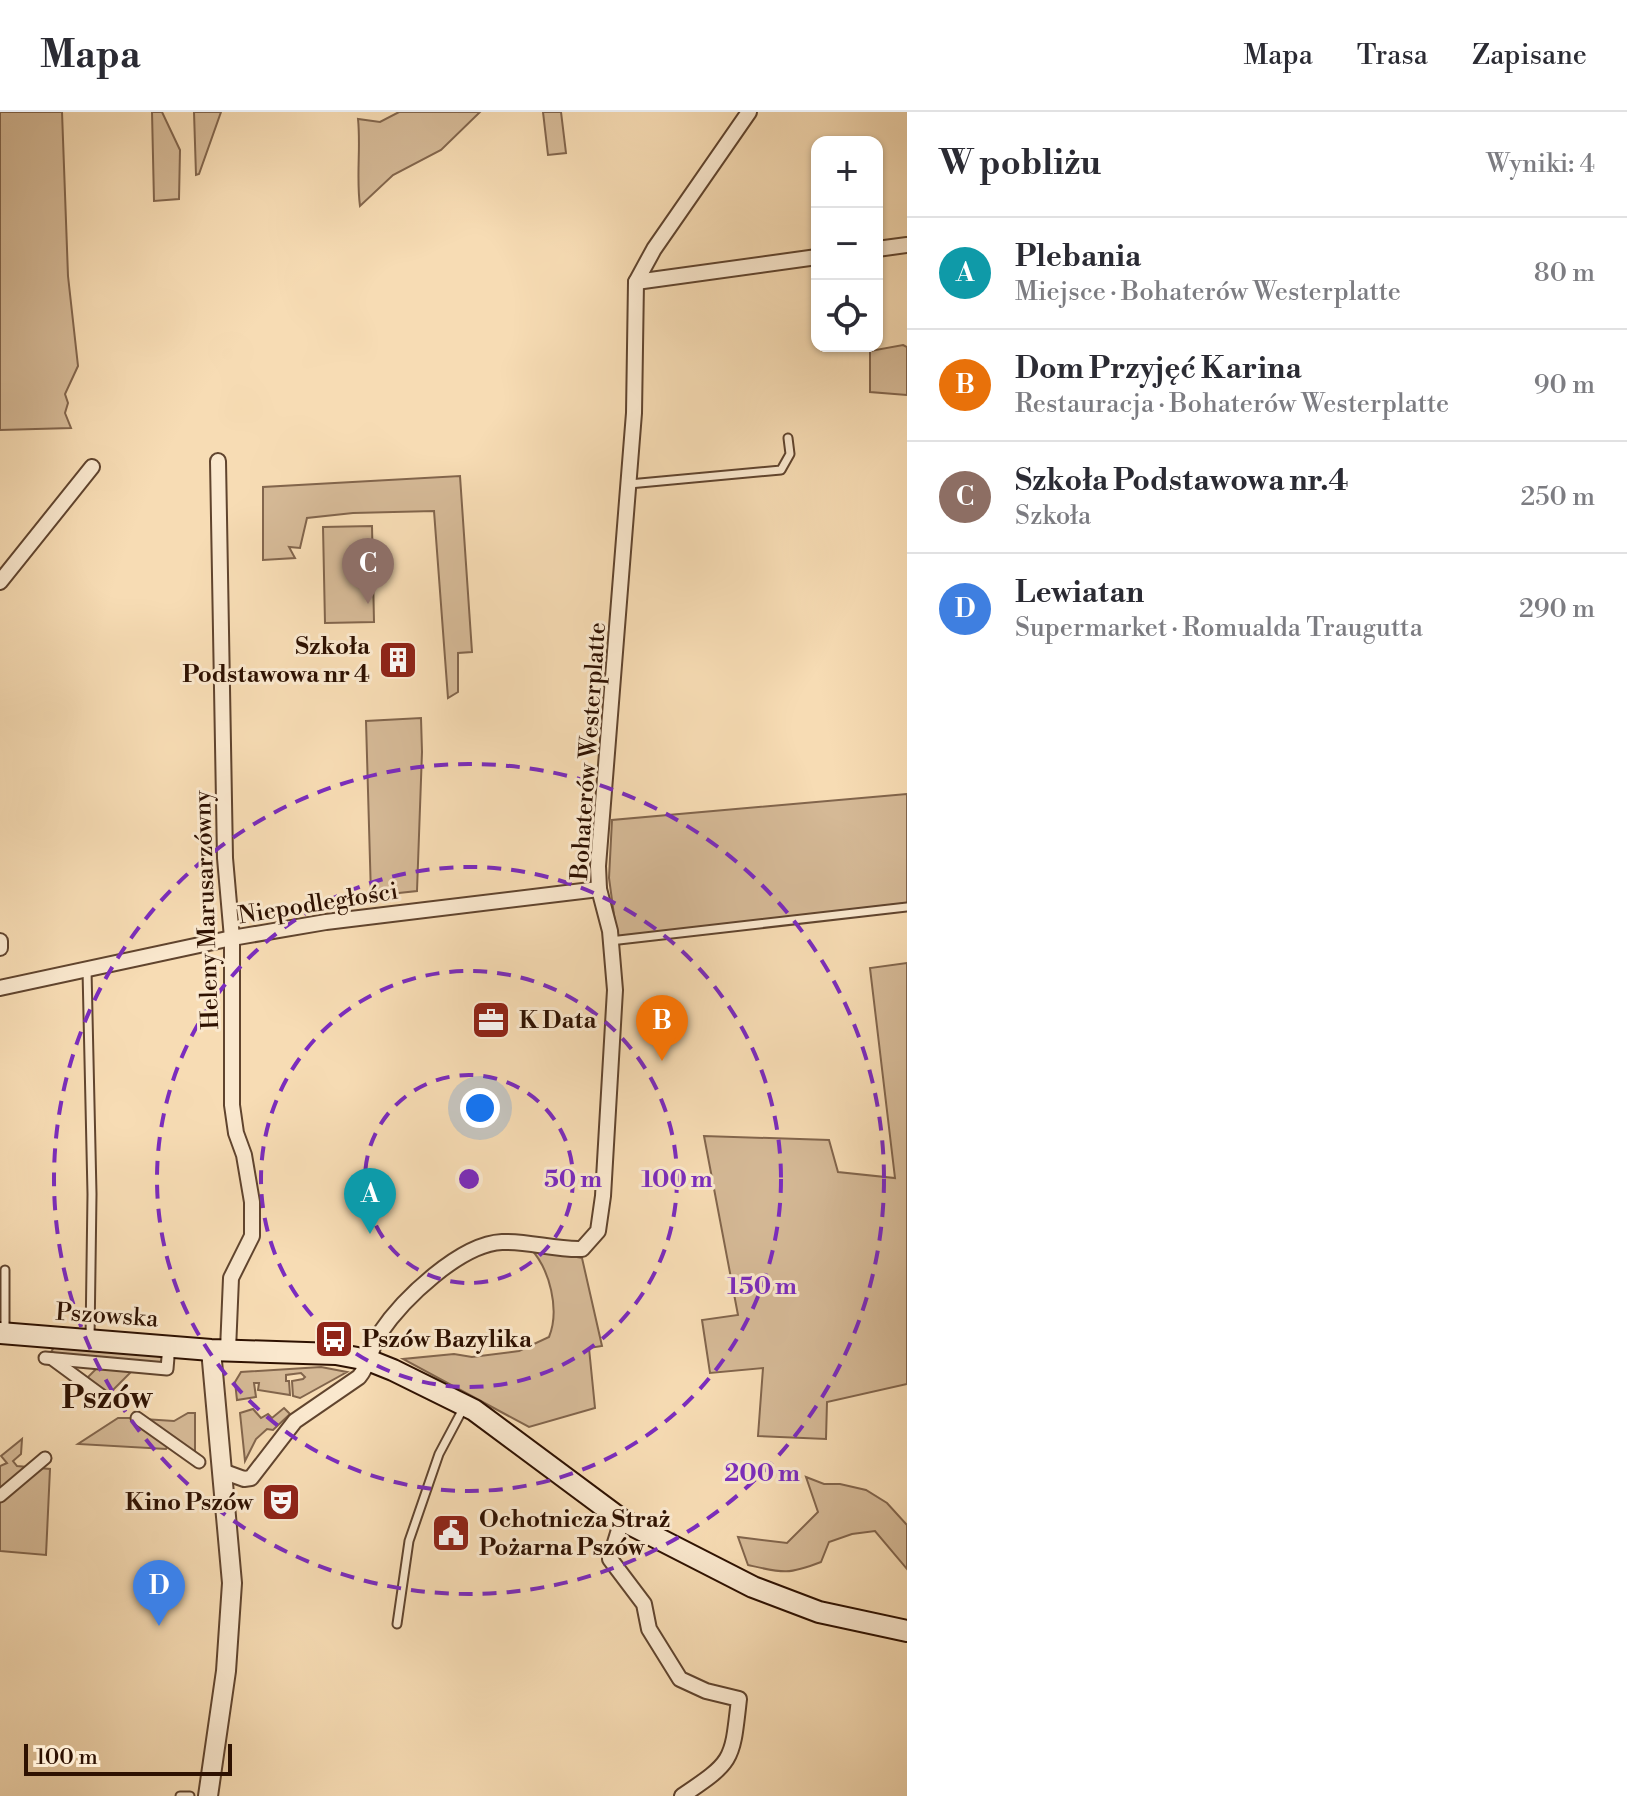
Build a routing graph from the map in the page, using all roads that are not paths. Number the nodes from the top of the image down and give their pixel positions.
1 (749, 112) edge
2 (907, 245) edge
3 (883, 248) edge
4 (811, 258) edge
5 (636, 282) junction
6 (788, 438) dead end
7 (218, 461) dead end
8 (92, 467) dead end
9 (629, 484) junction
10 (0, 582) edge
11 (599, 889) junction
12 (907, 907) edge
13 (232, 938) junction
14 (0, 941) edge
15 (610, 941) junction
16 (0, 948) edge
17 (87, 970) junction
18 (0, 988) edge
19 (5, 1270) dead end
20 (3, 1333) edge
21 (90, 1340) junction
22 (219, 1350) junction
23 (368, 1360) junction
24 (167, 1366) dead end
25 (105, 1398) dead end
26 (465, 1405) junction
27 (137, 1418) dead end
28 (45, 1458) dead end
29 (199, 1462) dead end
30 (222, 1471) junction
31 (0, 1496) edge
32 (622, 1520) junction
33 (397, 1624) dead end
34 (907, 1631) edge
35 (180, 1796) edge
36 (190, 1796) edge
37 (208, 1796) edge
38 (682, 1796) edge

1 - 5 street, Bohaterów Westerplatte
2 - 3 street
4 - 5 street
5 - 9 street, Bohaterów Westerplatte
6 - 9 lane
7 - 13 street, Heleny Marusarzówny
8 - 10 street
9 - 11 street, Bohaterów Westerplatte
11 - 13 street, Niepodległości
11 - 15 street, Bohaterów Westerplatte
12 - 15 lane
13 - 17 street, Niepodległości
13 - 22 street, Heleny Marusarzówny
14 - 16 street
15 - 23 street, Bohaterów Westerplatte
17 - 18 street, Niepodległości
17 - 21 lane
19 - 20 lane
20 - 21 main road, Pszowska
21 - 22 main road, Pszowska
22 - 23 main road, Pszowska
22 - 30 street
23 - 26 main road, Pszowska
23 - 30 street, Bohaterów Westerplatte
24 - 25 street
26 - 32 main road, Pszowska
26 - 33 lane
27 - 29 street
28 - 31 street
30 - 37 street
32 - 34 main road, Pszowska
32 - 38 street
35 - 36 lane

